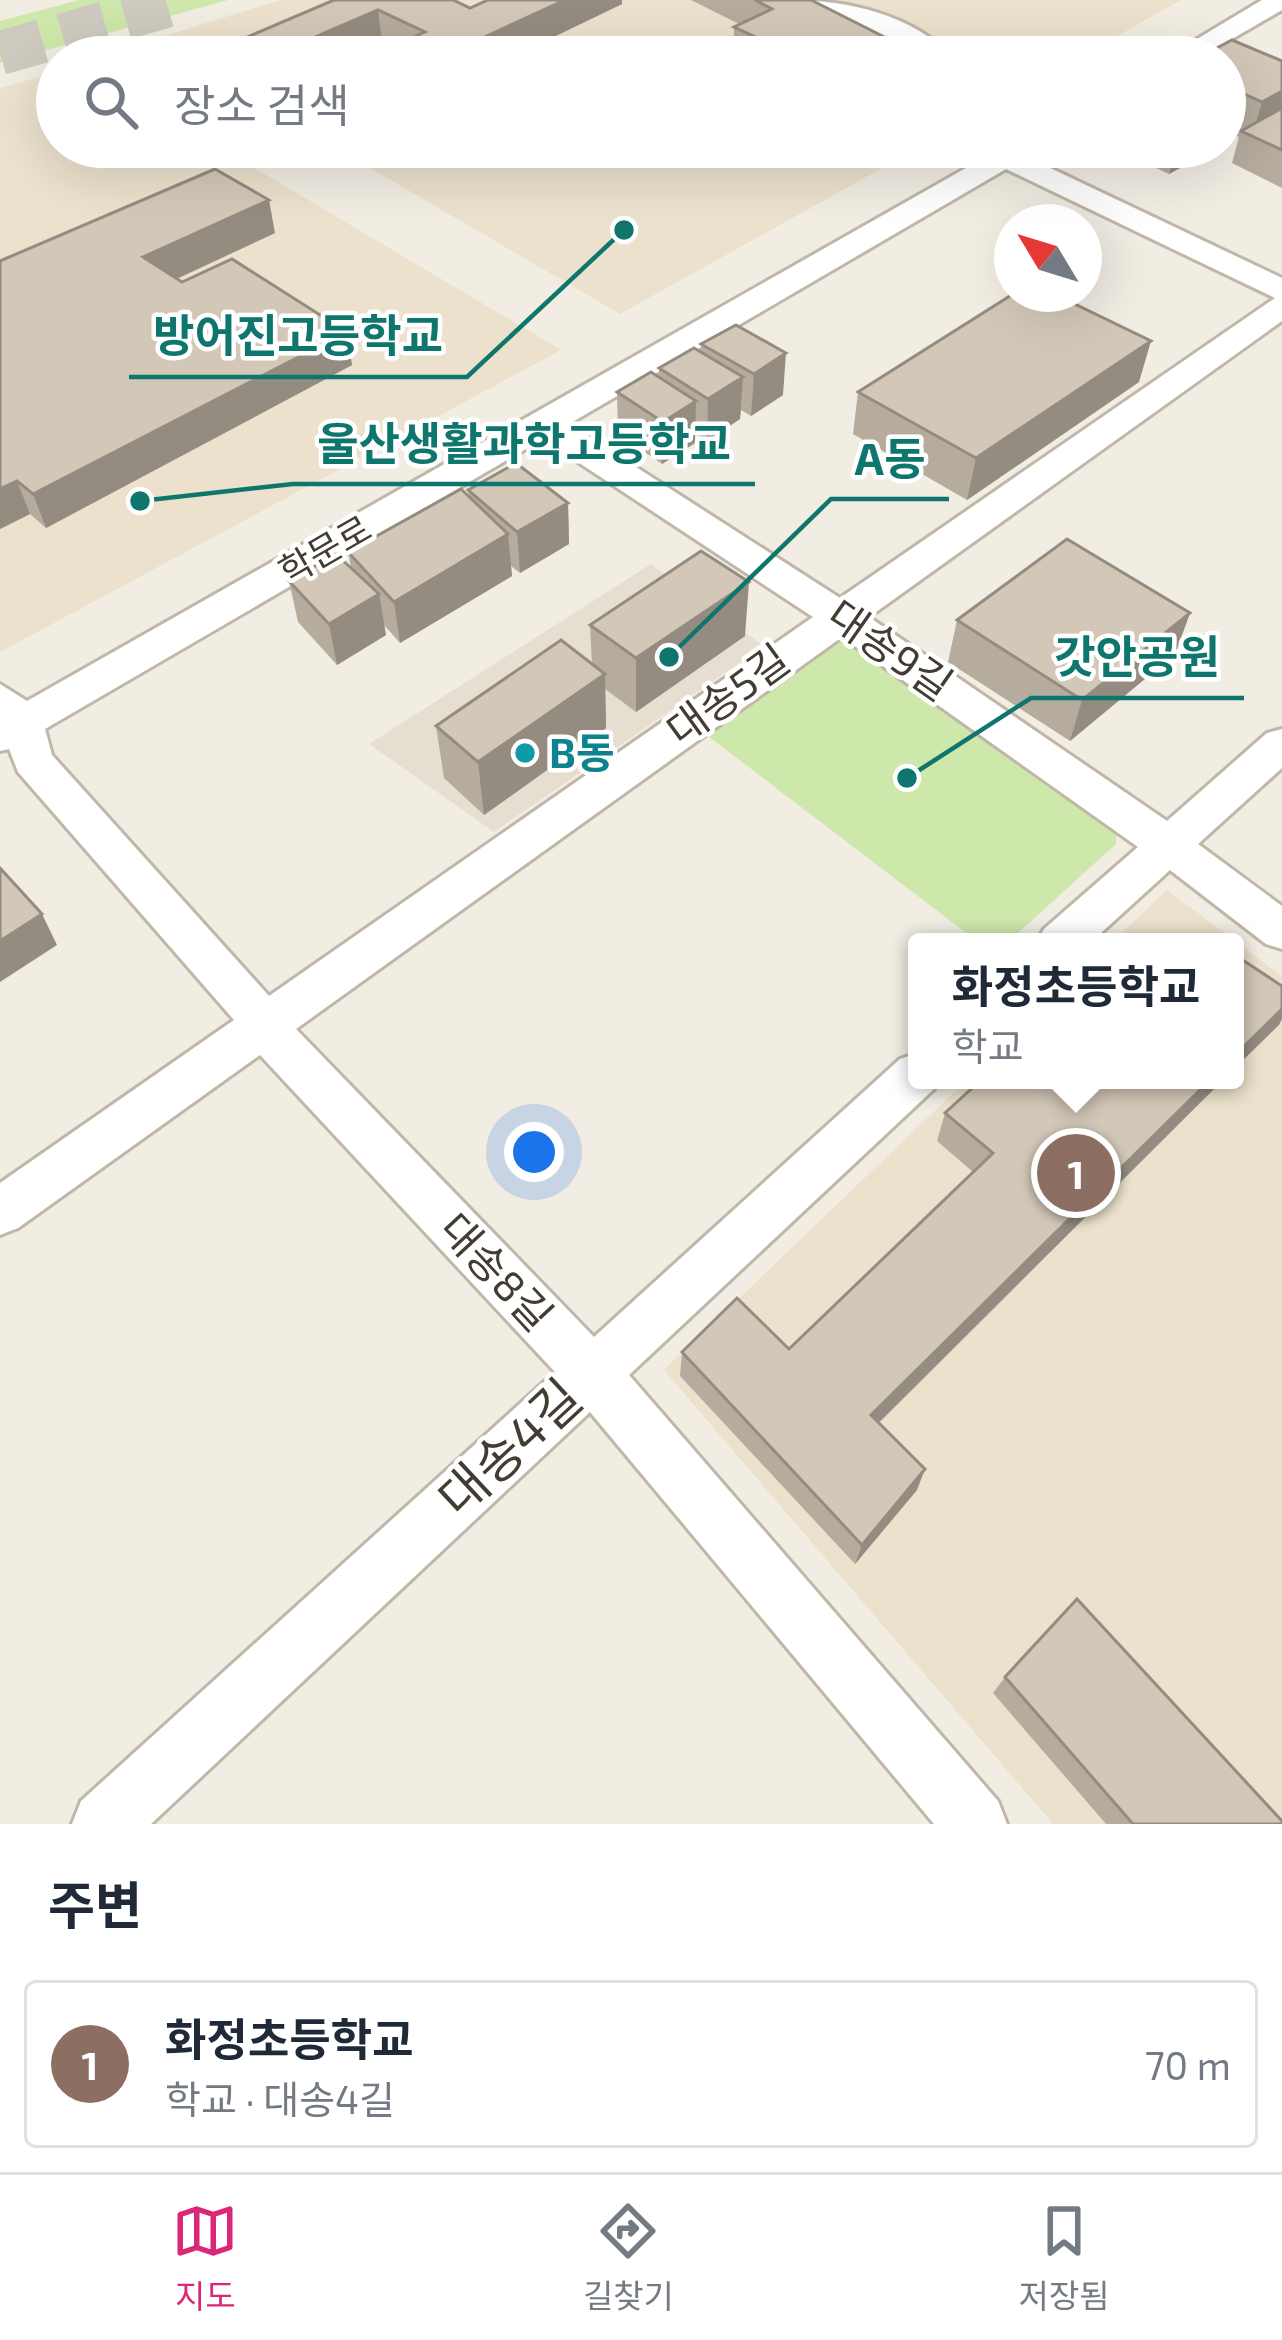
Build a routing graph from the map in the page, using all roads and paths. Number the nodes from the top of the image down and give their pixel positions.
1 (806, 0) edge
2 (1281, 0) edge
3 (901, 36) edge
4 (1218, 36) edge
5 (972, 168) edge
6 (1034, 168) edge
7 (1282, 290) edge
8 (1282, 306) edge
9 (547, 424) junction
10 (841, 615) junction
11 (7, 719) edge
12 (1282, 744) edge
13 (1168, 843) junction
14 (1282, 931) edge
15 (1070, 933) edge
16 (264, 1027) junction
17 (908, 1082) edge
18 (0, 1212) edge
19 (592, 1373) junction
20 (104, 1824) edge
21 (975, 1824) edge

1 - 3 street
2 - 4 street
5 - 9 street, 학문로
6 - 7 street
8 - 10 street, 대송5길
9 - 10 street, 대송9길
9 - 11 street, 학문로
10 - 13 street, 대송9길
10 - 16 street, 대송5길
11 - 16 street, 대송8길
12 - 13 street
13 - 14 street, 대송9길
13 - 15 street
16 - 18 street, 대송5길
16 - 19 street, 대송8길
17 - 19 street, 대송4길
19 - 20 street, 대송4길
19 - 21 street, 대송8길

